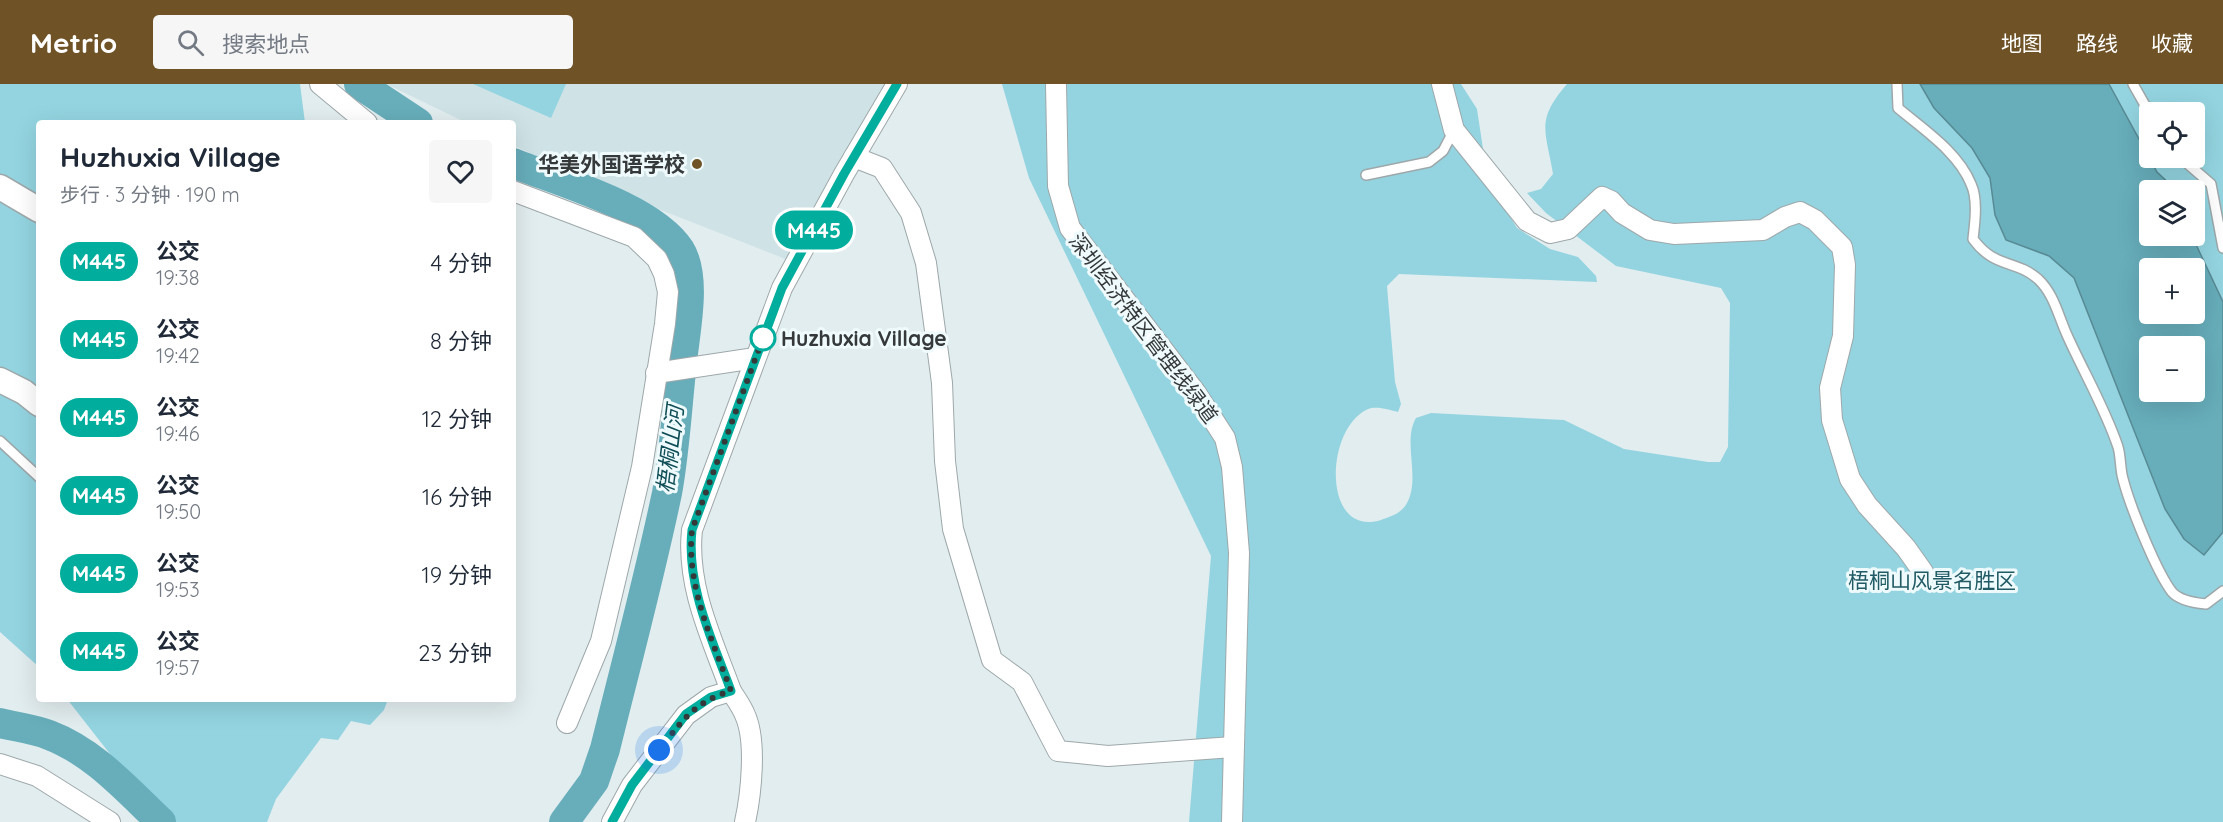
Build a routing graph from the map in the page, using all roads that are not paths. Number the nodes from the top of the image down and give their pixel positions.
1 (320, 84) edge
2 (897, 84) edge
3 (1056, 84) edge
4 (1442, 84) edge
5 (1897, 84) edge
6 (2133, 84) edge
7 (2143, 102) edge
8 (363, 120) edge
9 (1454, 130) junction
10 (854, 157) junction
11 (2193, 168) edge
12 (1366, 175) dead end
13 (0, 187) edge
14 (516, 192) edge
15 (36, 208) edge
16 (2223, 248) edge
17 (755, 358) junction
18 (656, 373) junction
19 (0, 380) edge
20 (36, 402) edge
21 (0, 441) edge
22 (36, 474) edge
23 (1923, 572) dead end
24 (2223, 591) edge
25 (731, 691) junction
26 (567, 723) dead end
27 (1233, 747) junction
28 (0, 764) edge
29 (110, 822) edge
30 (612, 822) edge
31 (746, 822) edge
32 (1232, 822) edge

1 - 8 street
2 - 10 street
3 - 27 street, 深圳经济特区管理线绿道
4 - 9 street
5 - 24 lane
6 - 7 lane
9 - 12 lane
9 - 23 street
10 - 17 street
10 - 27 street
11 - 16 lane
13 - 15 street
14 - 18 street
17 - 18 street
17 - 25 street
18 - 26 street
19 - 20 street
21 - 22 lane
25 - 30 street
25 - 31 street
27 - 32 street, 深圳经济特区管理线绿道
28 - 29 street

